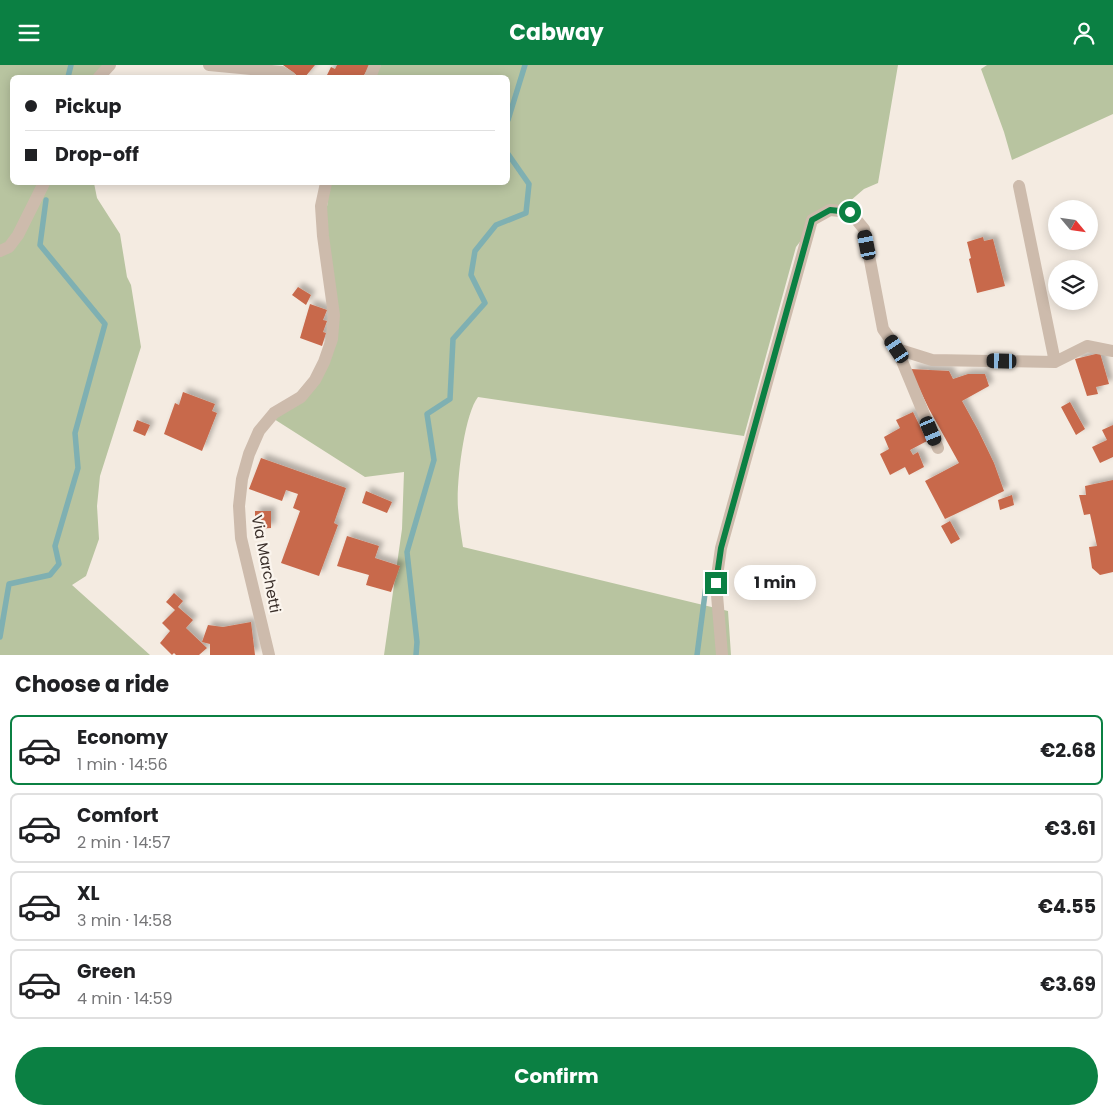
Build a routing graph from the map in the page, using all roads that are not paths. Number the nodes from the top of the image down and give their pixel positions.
1 (110, 65) edge
2 (210, 65) edge
3 (101, 75) edge
4 (287, 75) edge
5 (43, 185) edge
6 (326, 185) edge
7 (1019, 185) dead end
8 (0, 251) edge
9 (897, 349) junction
10 (1113, 351) edge
11 (1055, 362) junction
12 (938, 448) dead end
13 (269, 655) edge
14 (722, 655) edge

1 - 3 street
2 - 4 street
5 - 8 street
6 - 13 street, Via Marchetti
7 - 11 street
9 - 11 street
9 - 12 street
9 - 14 street
10 - 11 street

